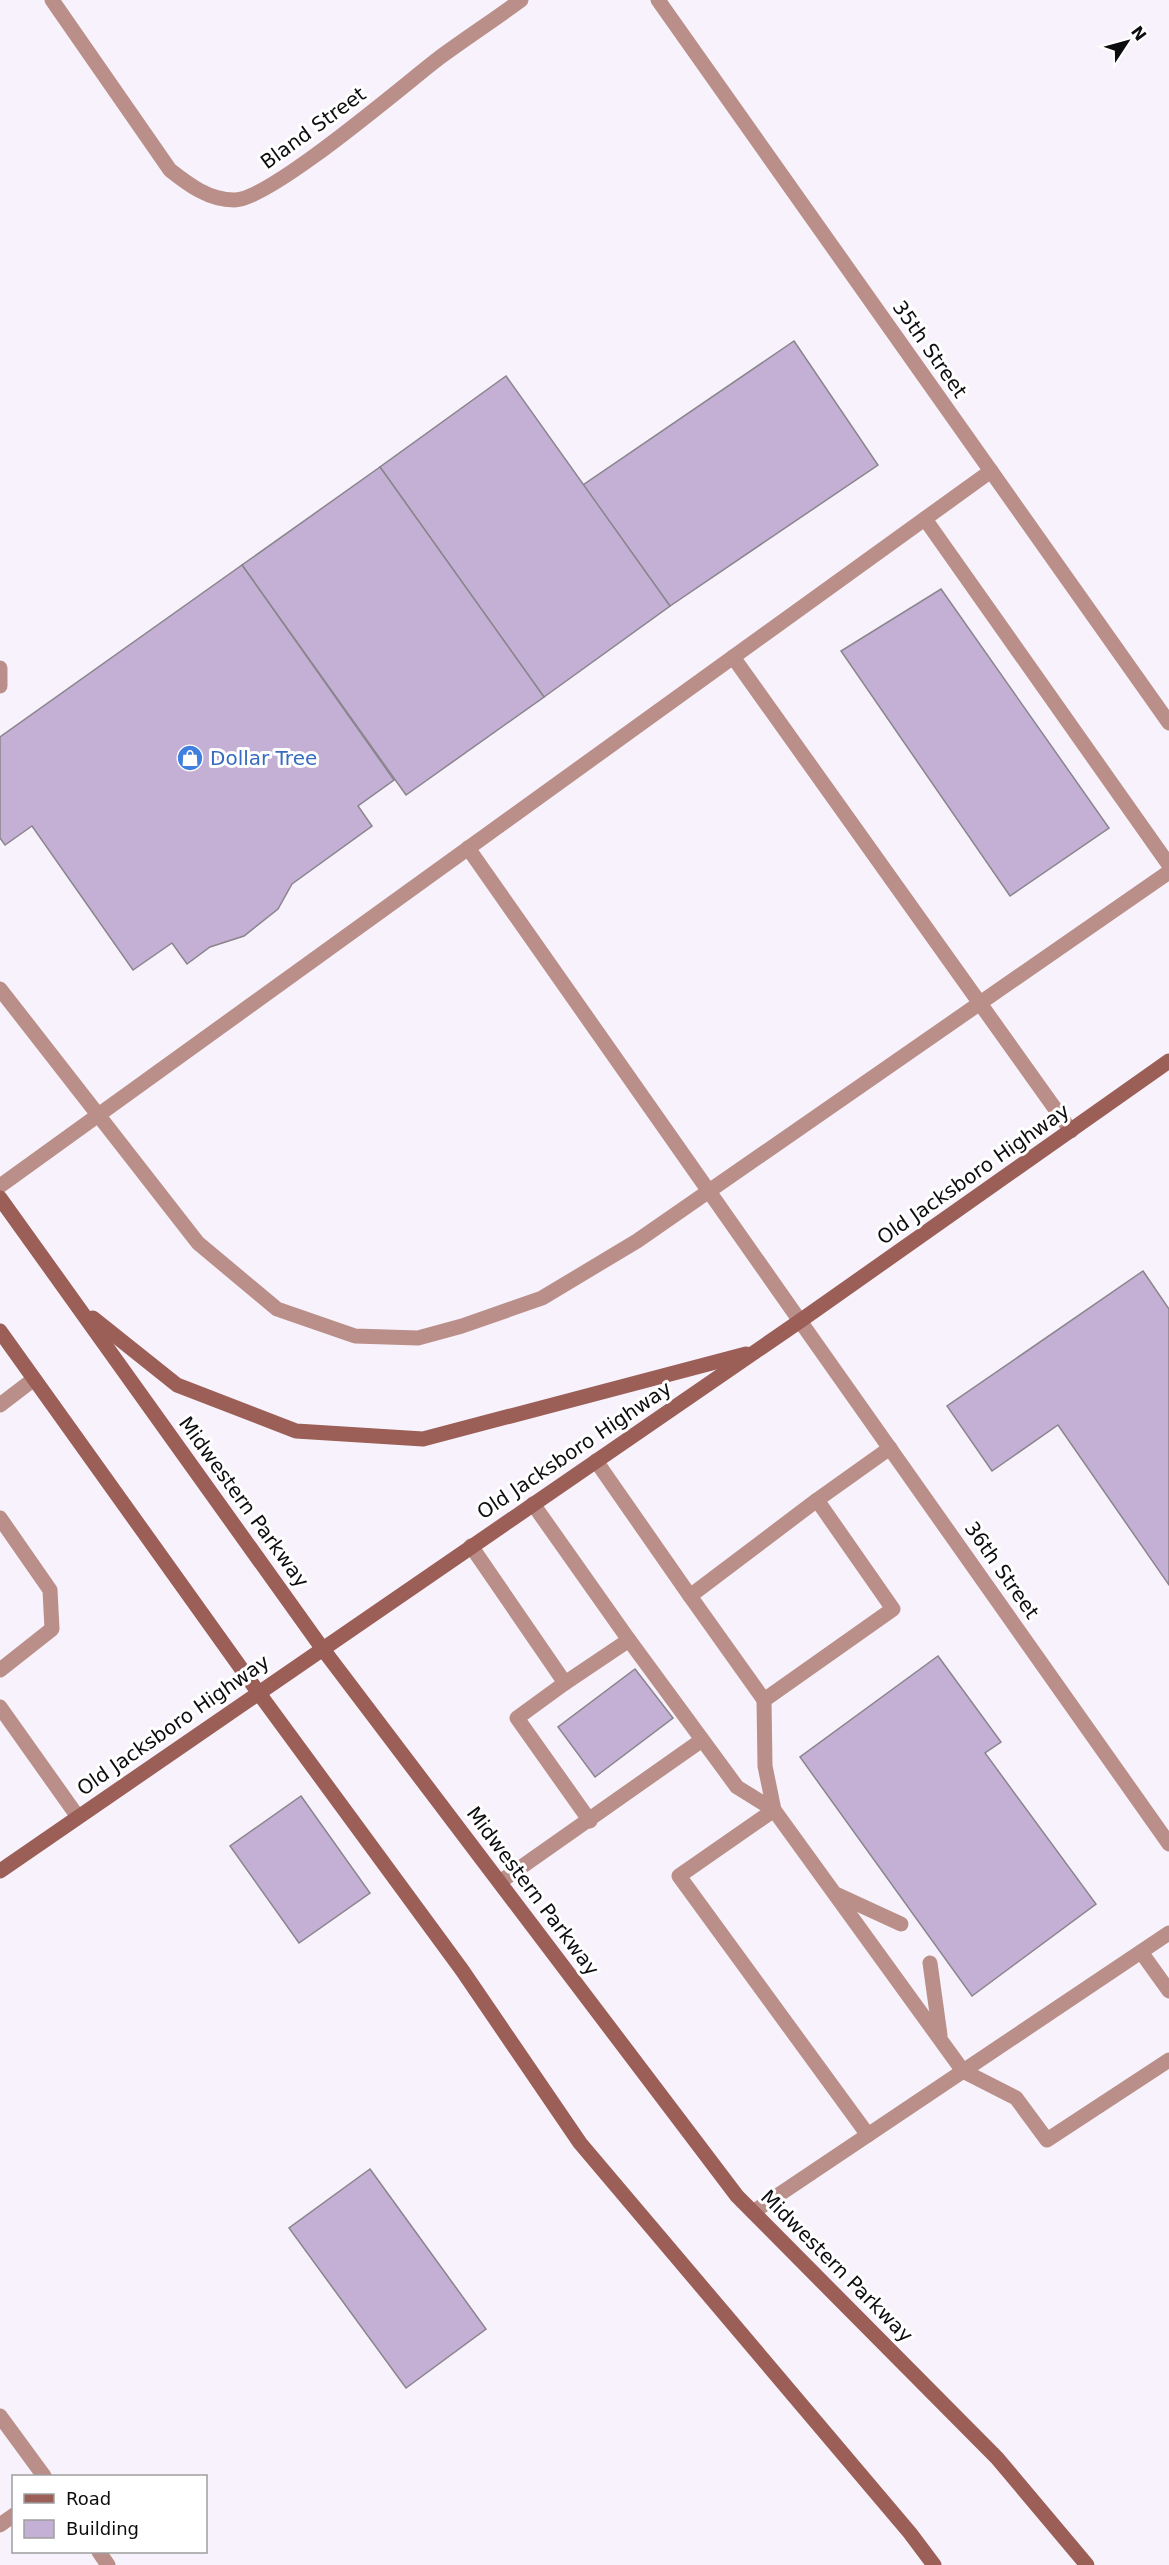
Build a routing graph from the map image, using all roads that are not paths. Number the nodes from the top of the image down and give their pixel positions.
1 (52, 0) edge
2 (521, 0) edge
3 (657, 0) edge
4 (991, 471) junction
5 (925, 519) junction
6 (733, 657) junction
7 (0, 668) edge
8 (0, 687) edge
9 (1169, 723) edge
10 (468, 848) junction
11 (1169, 865) edge
12 (1169, 872) edge
13 (0, 989) edge
14 (981, 1003) junction
15 (1169, 1061) edge
16 (97, 1116) junction
17 (1071, 1131) junction
18 (0, 1186) edge
19 (709, 1193) junction
20 (0, 1198) edge
21 (77, 1306) junction
22 (800, 1321) junction
23 (0, 1331) edge
24 (758, 1350) junction
25 (34, 1379) junction
26 (0, 1405) edge
27 (890, 1448) junction
28 (596, 1461) junction
29 (817, 1500) junction
30 (533, 1504) junction
31 (0, 1518) edge
32 (471, 1546) junction
33 (690, 1596) junction
34 (629, 1640) junction
35 (322, 1648) junction
36 (0, 1670) edge
37 (565, 1683) junction
38 (258, 1692) junction
39 (764, 1700) junction
40 (0, 1707) edge
41 (702, 1740) junction
42 (774, 1810) junction
43 (78, 1817) junction
44 (590, 1821) junction
45 (1169, 1844) edge
46 (0, 1871) edge
47 (500, 1882) junction
48 (835, 1894) junction
49 (901, 1924) dead end
50 (1169, 1933) edge
51 (1142, 1952) junction
52 (930, 1963) dead end
53 (1169, 1992) edge
54 (940, 2038) junction
55 (1169, 2060) edge
56 (963, 2071) junction
57 (868, 2135) junction
58 (753, 2212) junction
59 (0, 2416) edge
60 (43, 2475) edge
61 (934, 2565) edge
62 (1087, 2565) edge

1 - 2 street, Bland Street
3 - 4 street, 35th Street
4 - 5 street
4 - 9 street, 35th Street
5 - 6 street
5 - 11 street
6 - 10 street
6 - 14 street
7 - 8 street
10 - 16 street
10 - 19 street, 36th Street
12 - 14 street
13 - 16 street
14 - 17 street
14 - 19 street
15 - 17 main road, Old Jacksboro Highway
16 - 18 street
16 - 19 street
17 - 22 main road, Old Jacksboro Highway
19 - 22 street, 36th Street
20 - 21 main road, Midwestern Parkway
21 - 24 main road
21 - 35 main road, Midwestern Parkway
22 - 24 main road, Old Jacksboro Highway
22 - 27 street, 36th Street
23 - 25 main road
24 - 28 main road, Old Jacksboro Highway
25 - 26 street
25 - 38 main road
27 - 29 street
27 - 45 street, 36th Street
28 - 30 main road, Old Jacksboro Highway
28 - 33 street
29 - 33 street
29 - 39 street
30 - 32 main road, Old Jacksboro Highway
30 - 34 street
31 - 36 street
32 - 35 main road, Old Jacksboro Highway
32 - 37 street
33 - 39 street
34 - 37 street
34 - 41 street
35 - 38 main road, Old Jacksboro Highway
35 - 47 main road, Midwestern Parkway
37 - 44 street
38 - 43 main road, Old Jacksboro Highway
38 - 61 main road
39 - 42 street
40 - 43 street
41 - 42 street
41 - 44 street
42 - 48 street
42 - 57 street
43 - 46 main road, Old Jacksboro Highway
44 - 47 street
47 - 58 main road, Midwestern Parkway
48 - 49 street
48 - 54 street
50 - 51 street
51 - 53 street
51 - 56 street
52 - 54 street
54 - 56 street
55 - 56 street
56 - 57 street
57 - 58 street
58 - 62 main road, Midwestern Parkway
59 - 60 street

